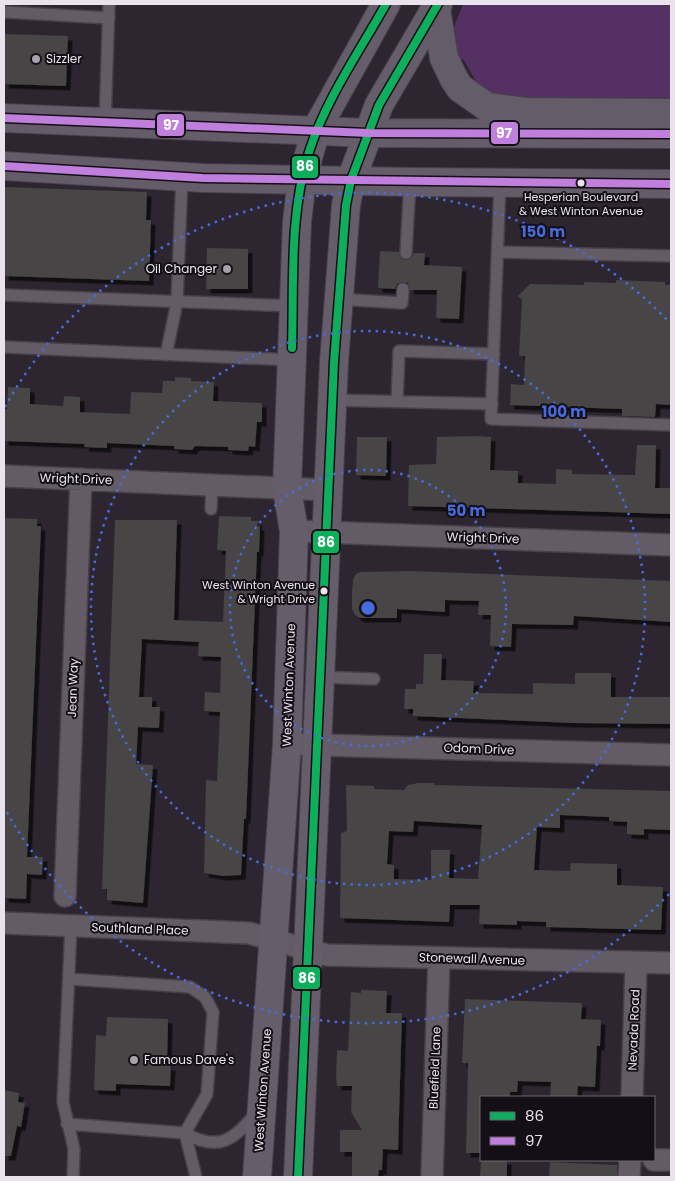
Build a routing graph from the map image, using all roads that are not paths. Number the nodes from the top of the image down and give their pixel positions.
1 (109, 4) edge
2 (386, 4) edge
3 (437, 6) edge
4 (4, 12) edge
5 (109, 18) junction
6 (671, 113) edge
7 (4, 118) edge
8 (105, 124) junction
9 (316, 130) junction
10 (368, 133) junction
11 (671, 134) edge
12 (4, 166) edge
13 (182, 176) junction
14 (302, 179) junction
15 (351, 180) junction
16 (410, 182) junction
17 (500, 183) junction
18 (671, 184) edge
19 (406, 252) dead end
20 (499, 252) junction
21 (671, 256) edge
22 (404, 289) dead end
23 (4, 295) edge
24 (338, 299) junction
25 (176, 302) junction
26 (294, 306) junction
27 (4, 347) edge
28 (494, 354) junction
29 (166, 355) junction
30 (292, 360) junction
31 (332, 400) junction
32 (397, 402) junction
33 (492, 404) junction
34 (671, 425) edge
35 (4, 476) edge
36 (81, 479) junction
37 (212, 484) junction
38 (287, 490) junction
39 (328, 490) junction
40 (211, 509) dead end
41 (294, 531) junction
42 (326, 532) junction
43 (671, 545) edge
44 (320, 677) junction
45 (374, 679) dead end
46 (287, 744) junction
47 (317, 744) junction
48 (671, 756) edge
49 (65, 896) dead end
50 (4, 923) edge
51 (71, 926) junction
52 (275, 941) junction
53 (307, 949) junction
54 (439, 958) junction
55 (671, 963) edge
56 (636, 964) junction
57 (69, 979) junction
58 (632, 1096) edge
59 (261, 1107) junction
60 (67, 1124) junction
61 (185, 1133) junction
62 (655, 1160) edge
63 (671, 1160) edge
64 (630, 1161) edge
65 (73, 1177) edge
66 (196, 1177) edge
67 (257, 1177) edge
68 (298, 1177) edge
69 (432, 1177) edge
70 (629, 1177) edge

1 - 5 lane
2 - 9 main road, West Winton Avenue
3 - 6 main road
3 - 10 main road
4 - 5 lane
5 - 8 lane
7 - 8 main road
8 - 9 main road
9 - 10 main road
9 - 14 main road, West Winton Avenue
10 - 11 main road
10 - 15 main road
12 - 13 main road
13 - 14 main road
13 - 25 lane
14 - 15 main road
14 - 26 main road, West Winton Avenue
15 - 16 main road
15 - 24 main road
16 - 17 main road
16 - 19 lane
17 - 18 main road
17 - 20 lane
20 - 21 lane
20 - 28 lane
22 - 24 lane
23 - 25 lane
24 - 31 main road
25 - 26 lane
25 - 29 lane
26 - 30 main road, West Winton Avenue
27 - 29 lane
28 - 32 lane
28 - 33 lane
29 - 30 lane
30 - 38 main road, West Winton Avenue
31 - 32 lane
31 - 39 main road
32 - 33 lane
33 - 34 lane
35 - 36 street, Wright Drive
36 - 37 street, Wright Drive
36 - 49 street, Jean Way
37 - 38 street, Wright Drive
37 - 40 lane
38 - 39 street, Wright Drive
38 - 41 main road, West Winton Avenue
39 - 42 main road
41 - 42 street, Wright Drive
41 - 46 main road, West Winton Avenue
42 - 43 street, Wright Drive
42 - 44 main road
44 - 45 lane
44 - 47 main road
46 - 47 street, Odom Drive
46 - 52 main road, West Winton Avenue
47 - 48 street, Odom Drive
47 - 53 main road
50 - 51 street, Southland Place
51 - 52 street, Southland Place
51 - 57 lane
52 - 53 street, Stonewall Avenue
52 - 59 main road, West Winton Avenue
53 - 54 street, Stonewall Avenue
53 - 68 main road
54 - 56 street, Stonewall Avenue
54 - 69 street, Bluefield Lane
55 - 56 street, Stonewall Avenue
56 - 58 street, Nevada Road
57 - 60 lane
57 - 61 lane
59 - 61 lane
59 - 67 main road, West Winton Avenue
60 - 61 lane
60 - 65 lane
61 - 66 lane
62 - 63 street
64 - 70 street

